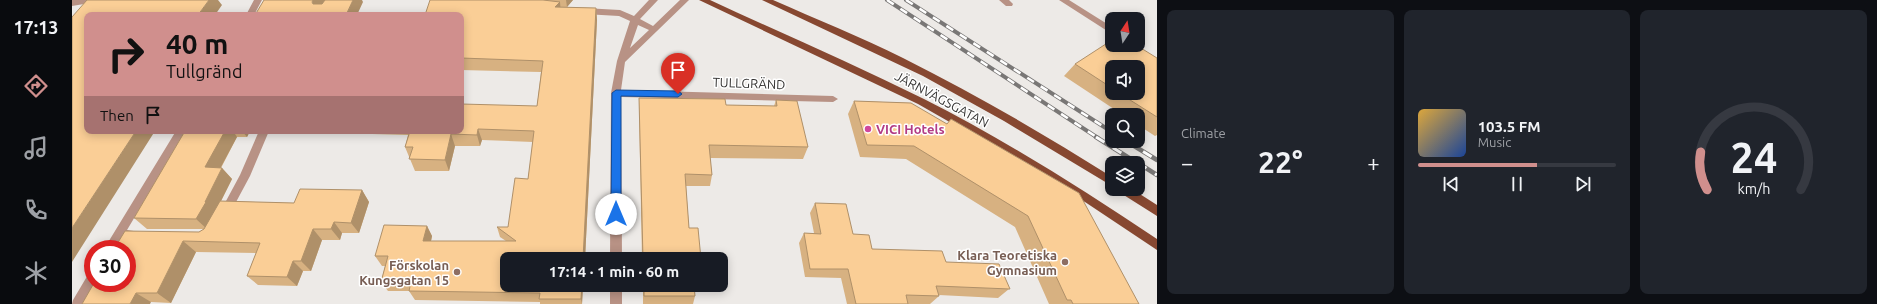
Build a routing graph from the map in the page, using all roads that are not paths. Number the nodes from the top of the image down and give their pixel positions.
1 (90, 0) edge
2 (258, 0) edge
3 (654, 0) edge
4 (685, 0) edge
5 (703, 0) edge
6 (766, 0) edge
7 (1063, 0) edge
8 (72, 3) edge
9 (574, 11) edge
10 (252, 12) edge
11 (635, 20) junction
12 (1105, 27) edge
13 (655, 30) junction
14 (621, 61) junction
15 (616, 93) junction
16 (833, 99) dead end
17 (178, 134) edge
18 (263, 134) edge
19 (1105, 178) edge
20 (1134, 196) edge
21 (1157, 211) edge
22 (219, 222) edge
23 (118, 235) junction
24 (149, 235) edge
25 (115, 240) edge
26 (1156, 244) edge
27 (616, 252) edge
28 (84, 292) edge
29 (616, 292) edge
30 (77, 304) edge
31 (616, 304) edge

1 - 8 street
2 - 10 street
3 - 11 street
4 - 13 street
5 - 26 main road, JÄRNVÄGSGATAN
6 - 19 main road, JÄRNVÄGSGATAN
7 - 12 street
9 - 11 street
11 - 13 street
11 - 14 street
13 - 14 street
14 - 15 street
15 - 16 street, TULLGRÄND
15 - 27 street
17 - 23 street
18 - 22 street
20 - 21 main road
23 - 24 street
23 - 25 street
28 - 30 street
29 - 31 street

